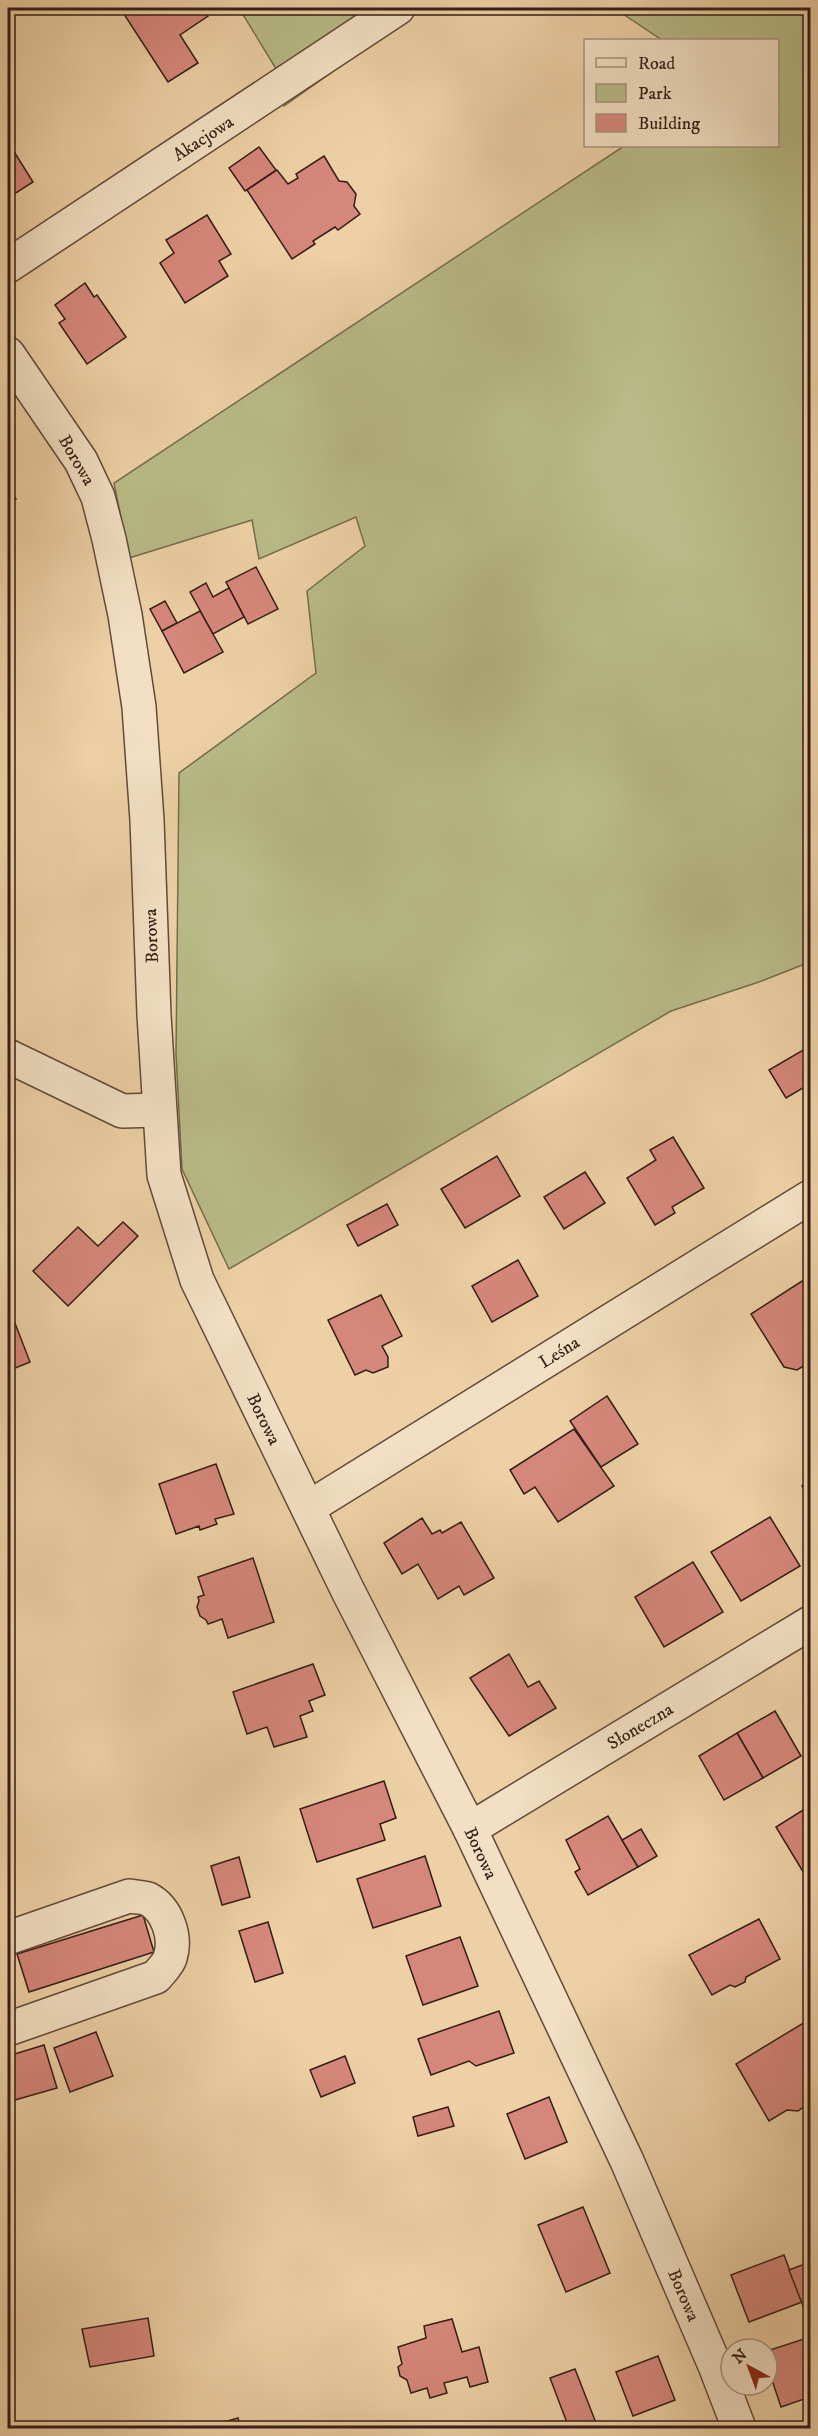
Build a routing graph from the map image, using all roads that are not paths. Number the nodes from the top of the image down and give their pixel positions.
1 (398, 8) edge
2 (8, 266) edge
3 (8, 354) edge
4 (8, 1056) edge
5 (159, 1110) junction
6 (810, 1197) edge
7 (308, 1508) junction
8 (810, 1623) edge
9 (470, 1829) junction
10 (8, 1938) edge
11 (8, 2029) edge
12 (739, 2428) edge

1 - 2 street, Akacjowa
3 - 5 street, Borowa
4 - 5 street
5 - 7 street, Borowa
6 - 7 street, Leśna
7 - 9 street, Borowa
8 - 9 street, Słoneczna
9 - 12 street, Borowa
10 - 11 street

